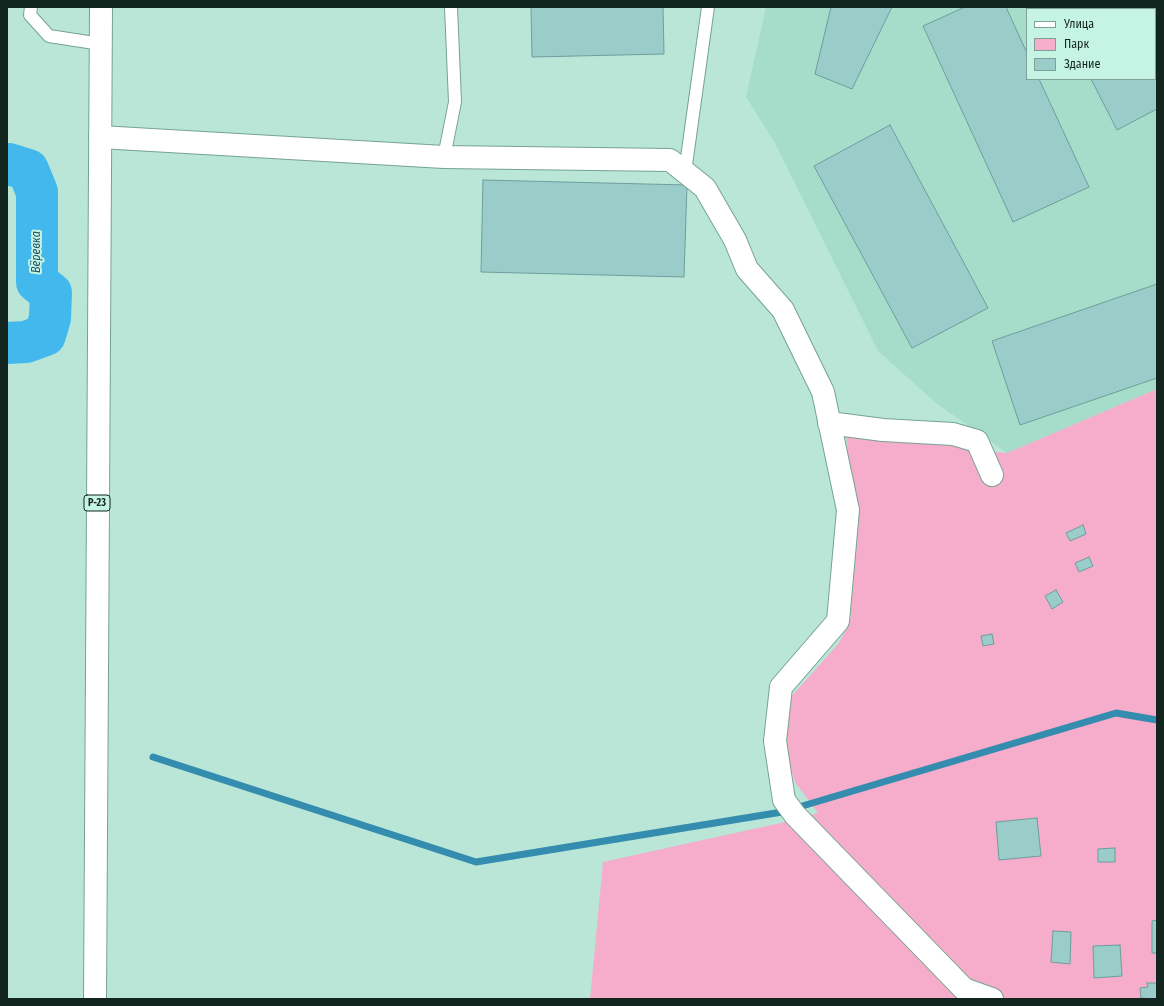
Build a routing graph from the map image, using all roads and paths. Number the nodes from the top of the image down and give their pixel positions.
1 (31, 7) edge
2 (101, 7) edge
3 (451, 7) edge
4 (708, 7) edge
5 (100, 44) junction
6 (100, 137) junction
7 (444, 156) junction
8 (685, 172) junction
9 (829, 423) junction
10 (992, 475) dead end
11 (95, 999) edge
12 (992, 999) edge

1 - 5 lane
2 - 5 street, Р-23
3 - 7 lane
4 - 8 lane
5 - 6 street, Р-23
6 - 7 street
6 - 11 street, Р-23
7 - 8 street
8 - 9 street
9 - 10 street
9 - 12 street

